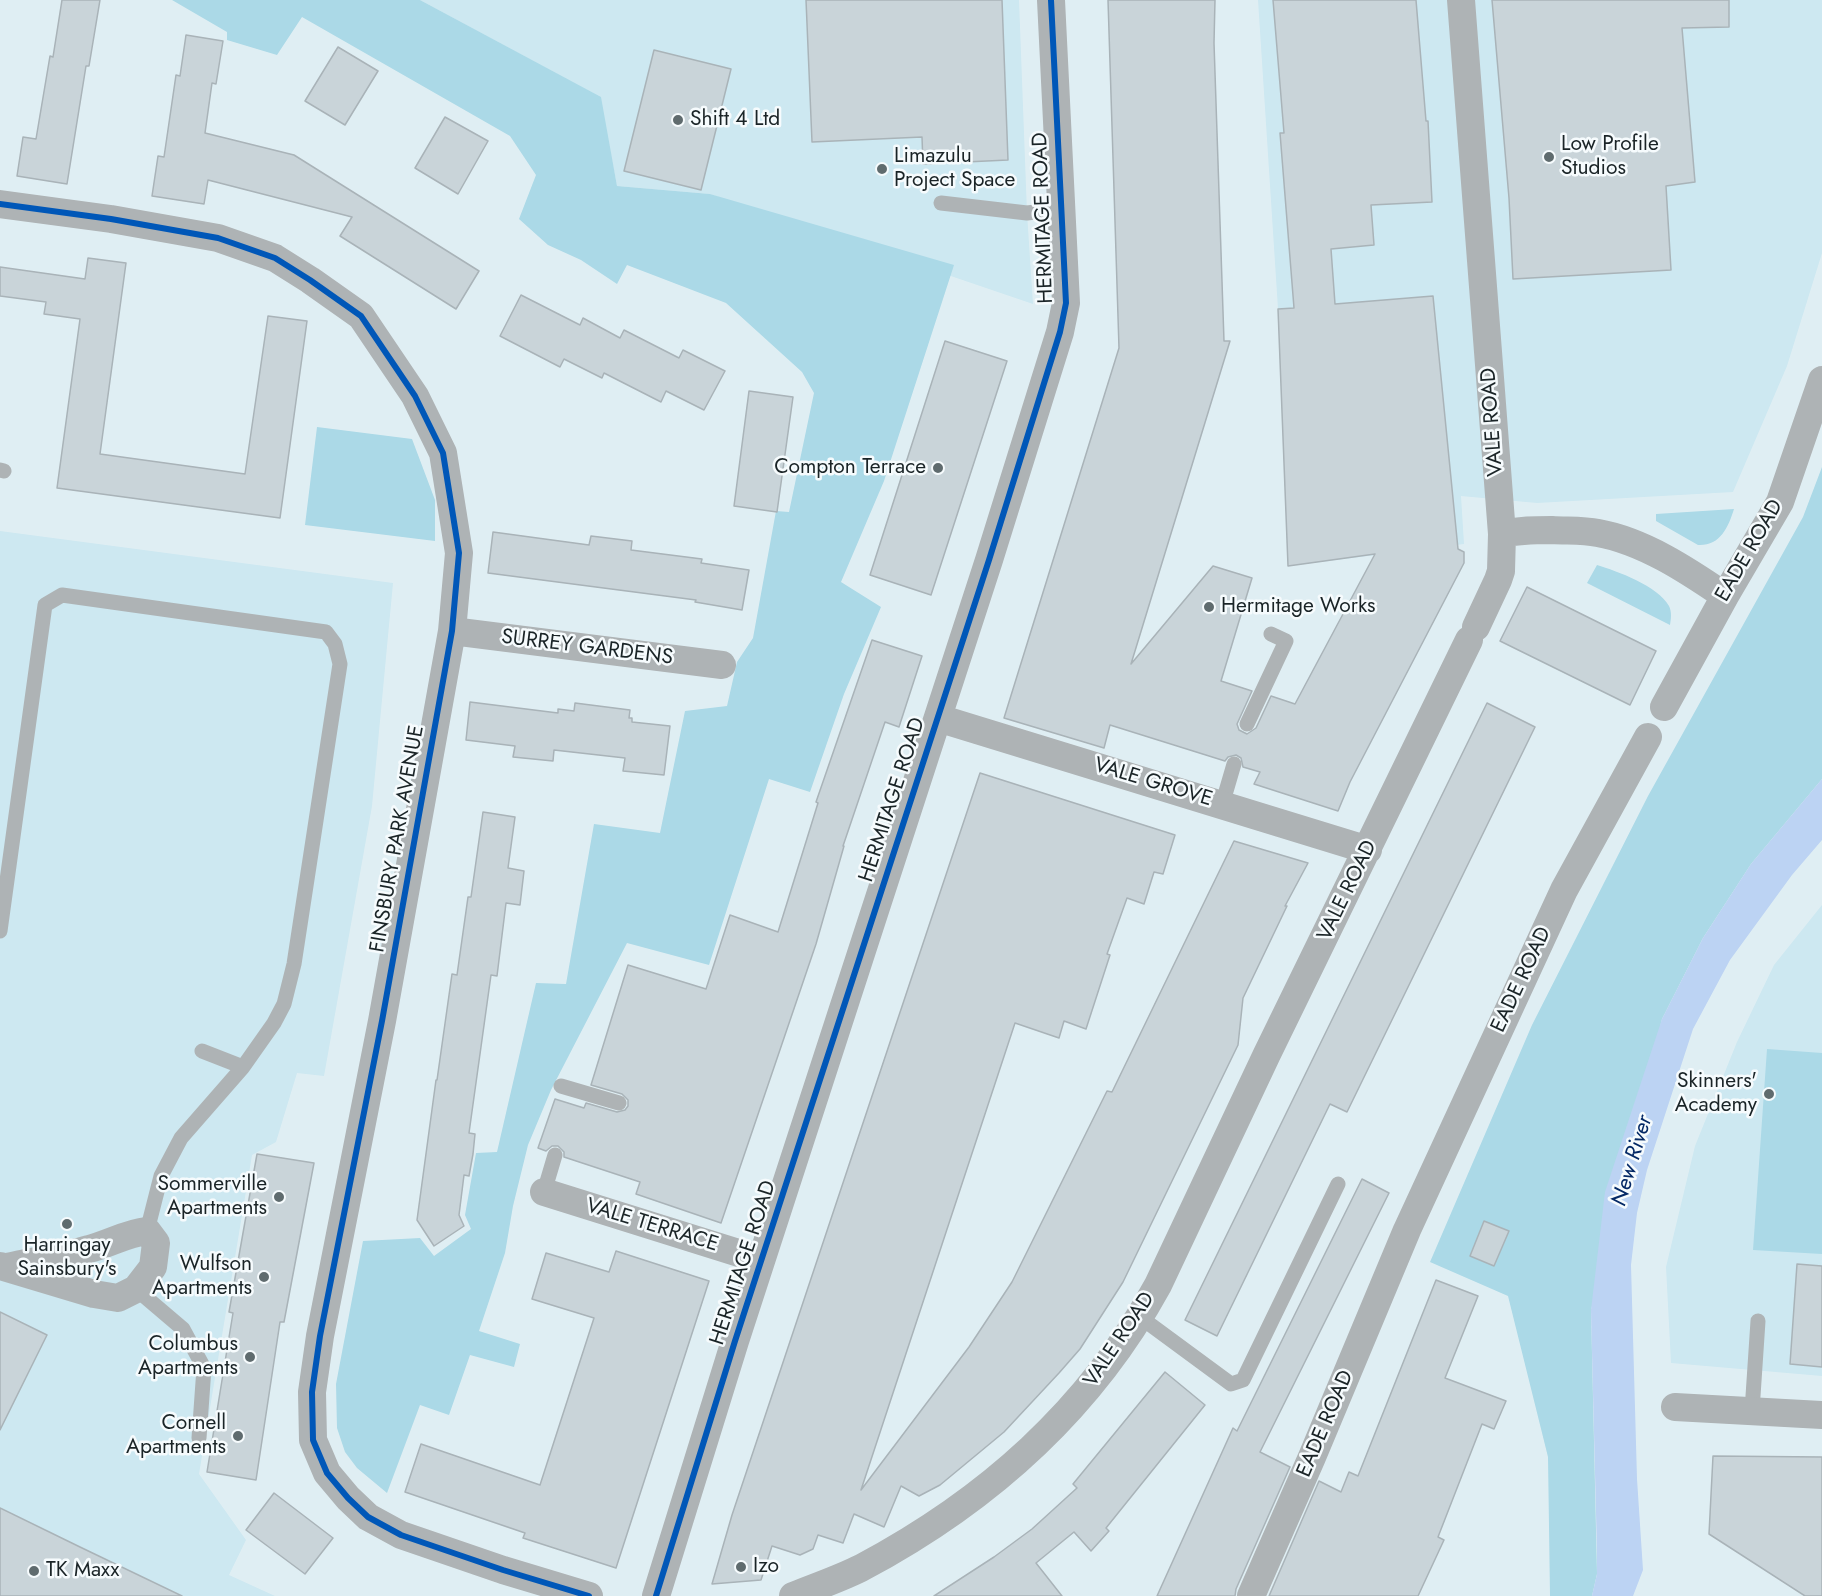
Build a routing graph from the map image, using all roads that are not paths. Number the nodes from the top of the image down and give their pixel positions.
1 (1051, 0) edge
2 (1461, 0) edge
3 (941, 203) dead end
4 (0, 204) edge
5 (1061, 209) junction
6 (1822, 380) edge
7 (1502, 534) junction
8 (1725, 596) junction
9 (452, 631) junction
10 (1271, 634) dead end
11 (722, 665) dead end
12 (1664, 707) dead end
13 (938, 718) junction
14 (1247, 724) dead end
15 (1648, 737) dead end
16 (1234, 764) dead end
17 (1222, 804) junction
18 (1368, 850) junction
19 (0, 931) edge
20 (202, 1050) dead end
21 (243, 1067) junction
22 (561, 1086) dead end
23 (620, 1103) dead end
24 (555, 1155) dead end
25 (1338, 1184) dead end
26 (544, 1192) joint
27 (147, 1231) junction
28 (761, 1260) junction
29 (3, 1266) edge
30 (136, 1289) junction
31 (1140, 1317) junction
32 (1758, 1321) dead end
33 (1675, 1407) dead end
34 (1752, 1411) junction
35 (1822, 1415) edge
36 (199, 1438) dead end
37 (589, 1596) edge
38 (656, 1596) edge
39 (793, 1596) edge
40 (1251, 1596) edge

1 - 5 street, HERMITAGE ROAD
2 - 7 street, VALE ROAD
3 - 5 lane
4 - 9 street, FINSBURY PARK AVENUE
5 - 13 street, HERMITAGE ROAD
6 - 8 street, EADE ROAD
7 - 8 street
7 - 18 street, VALE ROAD
8 - 12 street, EADE ROAD
9 - 11 street, SURREY GARDENS
9 - 37 street, FINSBURY PARK AVENUE
10 - 14 lane
13 - 17 street, VALE GROVE
13 - 28 street, HERMITAGE ROAD
15 - 40 street, EADE ROAD
16 - 17 lane
17 - 18 street, VALE GROVE
18 - 31 street, VALE ROAD
19 - 21 lane
20 - 21 lane
21 - 27 lane
22 - 23 lane
24 - 26 lane
25 - 31 lane
26 - 28 street, VALE TERRACE
27 - 29 street
27 - 30 street
28 - 38 street, HERMITAGE ROAD
29 - 30 street
30 - 36 lane
31 - 39 street, VALE ROAD
32 - 34 lane
33 - 34 street
34 - 35 street

